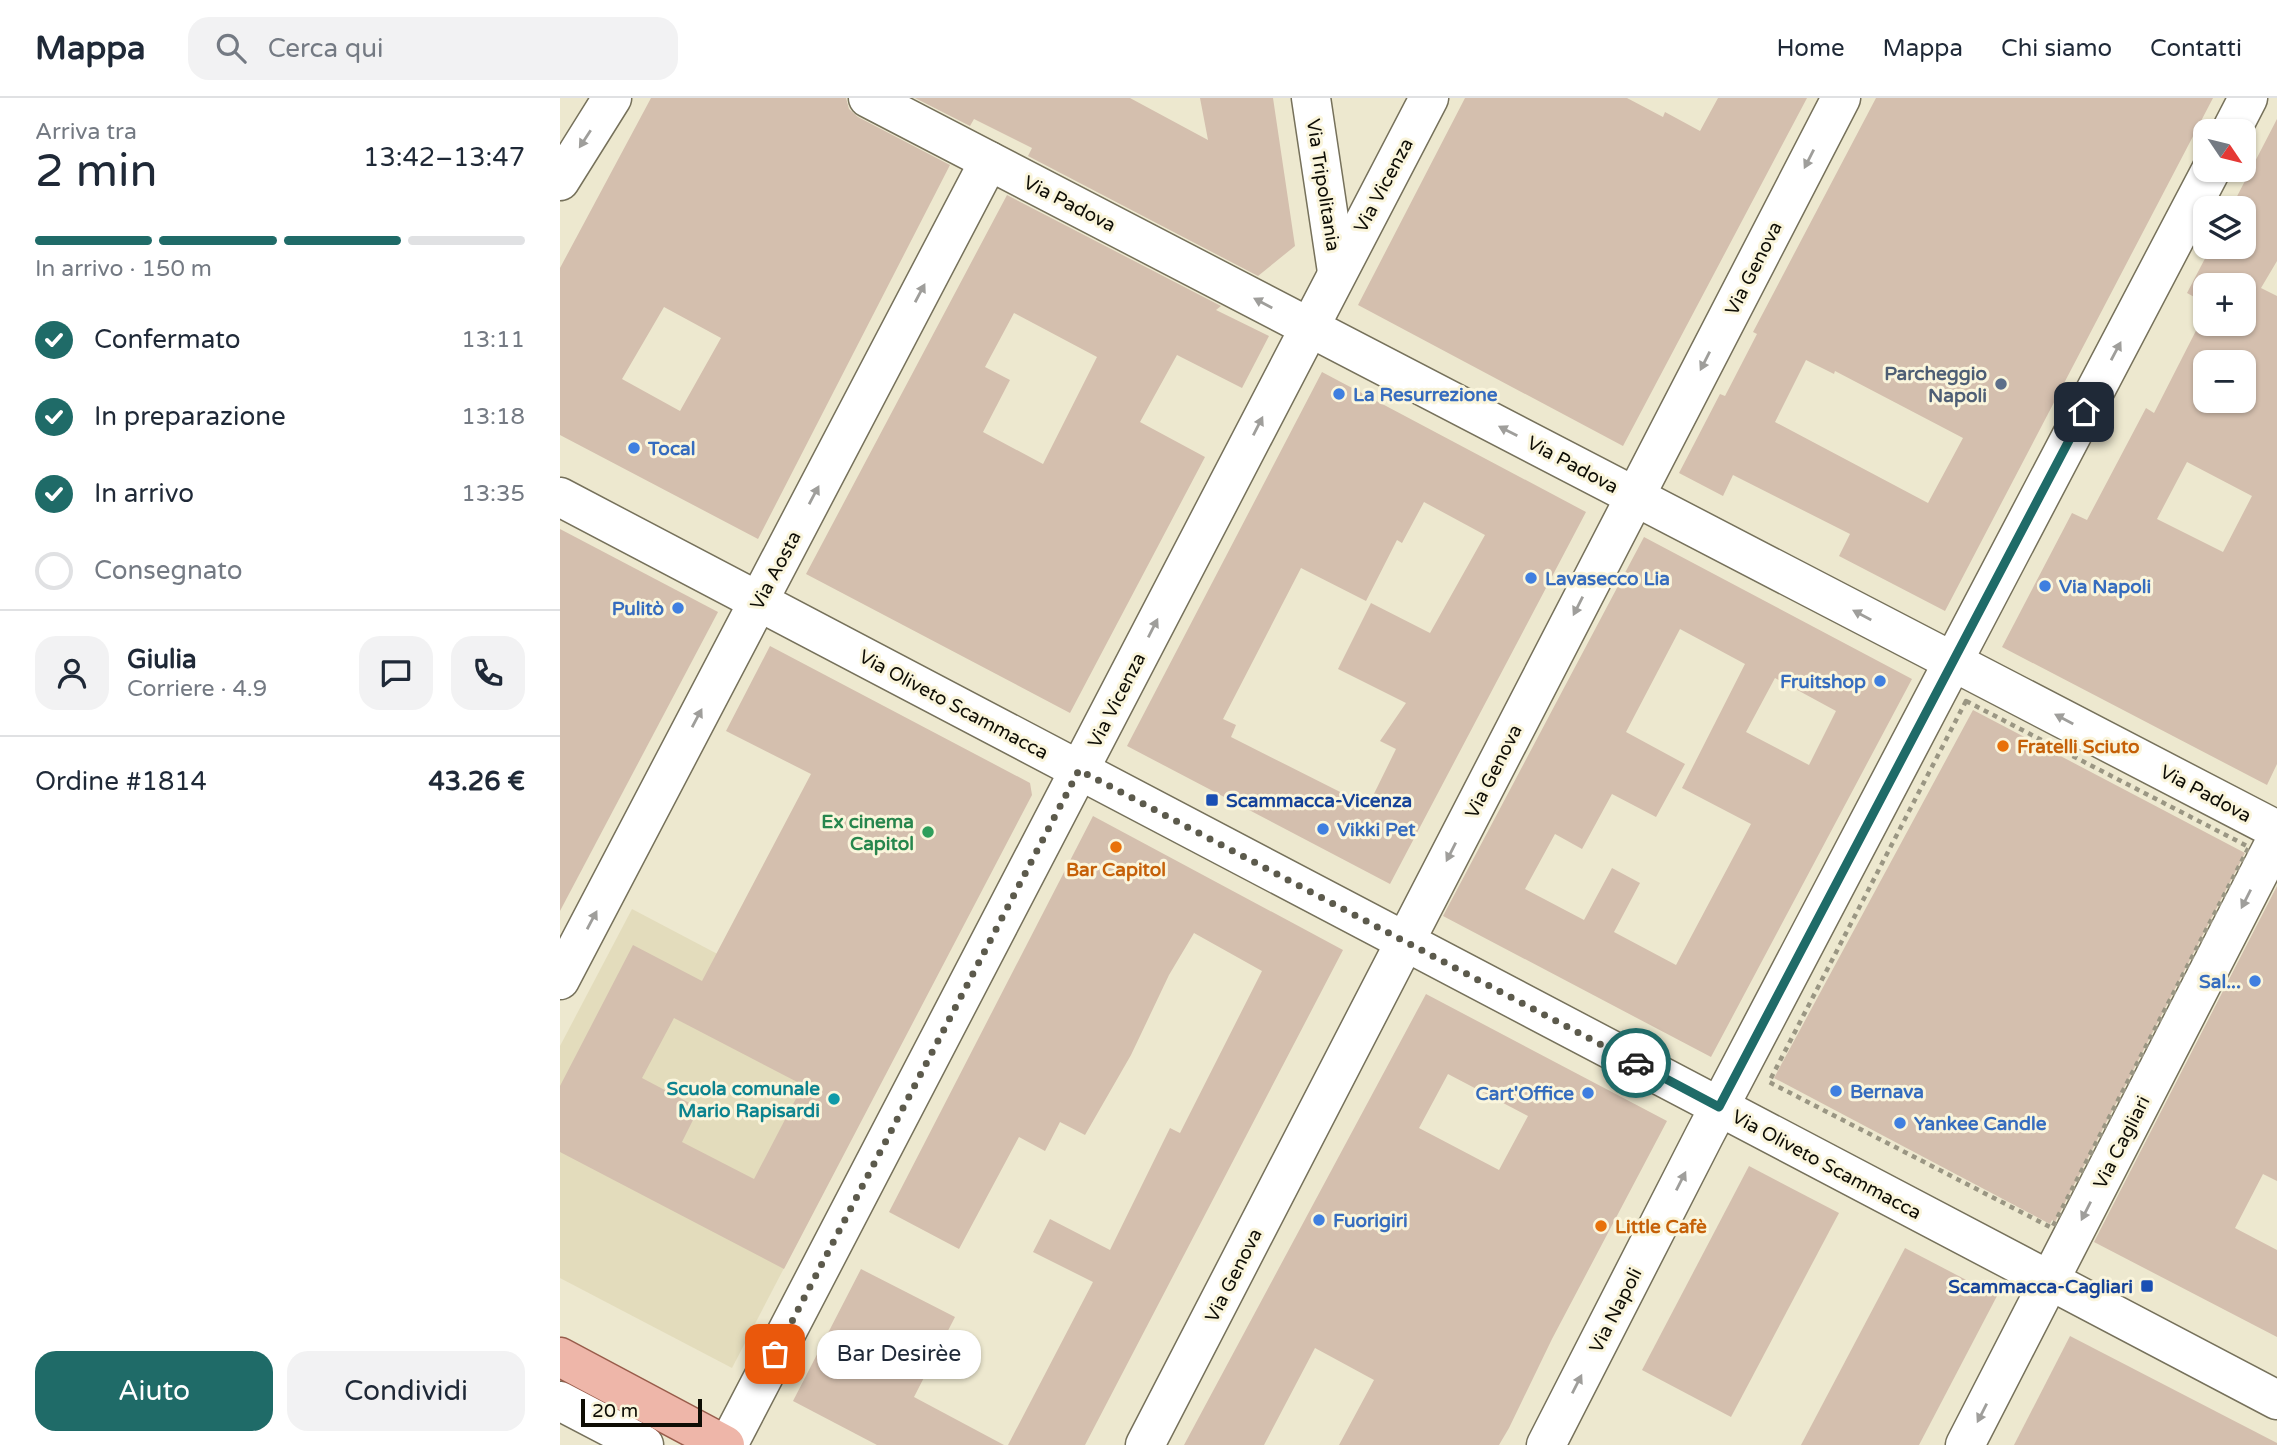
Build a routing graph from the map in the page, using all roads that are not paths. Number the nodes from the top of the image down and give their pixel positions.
1 (612, 98) edge
2 (868, 98) edge
3 (1311, 98) edge
4 (1429, 98) edge
5 (1841, 98) edge
6 (2248, 98) edge
7 (2237, 119) edge
8 (989, 161) junction
9 (560, 181) edge
10 (2205, 182) edge
11 (1337, 272) junction
12 (1309, 327) junction
13 (560, 477) edge
14 (560, 497) edge
15 (1635, 497) junction
16 (762, 593) junction
17 (1952, 661) junction
18 (1083, 762) junction
19 (2277, 830) edge
20 (2277, 838) edge
21 (1409, 933) junction
22 (560, 980) edge
23 (1723, 1099) junction
24 (2054, 1272) junction
25 (560, 1357) edge
26 (2277, 1379) edge
27 (2277, 1400) edge
28 (560, 1401) edge
29 (644, 1445) edge
30 (727, 1445) edge
31 (1146, 1445) edge
32 (1546, 1445) edge
33 (1965, 1445) edge

1 -> 9 street
2 - 8 street, Via Padova
3 - 11 street, Via Tripolitania
4 - 11 street, Via Vicenza
5 -> 15 street, Via Genova
6 - 7 street
12 -> 8 street, Via Padova
16 -> 8 street, Via Aosta
17 -> 10 street, Via Napoli
11 - 12 street, Via Vicenza
15 -> 12 street, Via Padova
18 -> 12 street, Via Vicenza
13 - 16 street
14 - 16 street, Via Oliveto Scammacca
17 -> 15 street, Via Padova
15 -> 21 street, Via Genova
16 - 18 street, Via Oliveto Scammacca
22 -> 16 street, Via Aosta
19 -> 17 street, Via Padova
17 - 23 street, Via Napoli
18 - 21 street, Via Oliveto Scammacca
18 - 30 street, Via Vicenza
20 -> 24 street, Via Cagliari
21 - 23 street, Via Oliveto Scammacca
21 - 31 street, Via Genova
23 - 24 street, Via Oliveto Scammacca
32 -> 23 street, Via Napoli
24 - 26 street
24 - 27 street, Via Oliveto Scammacca
24 -> 33 street, Via Cagliari
25 - 30 main road
28 - 29 street

